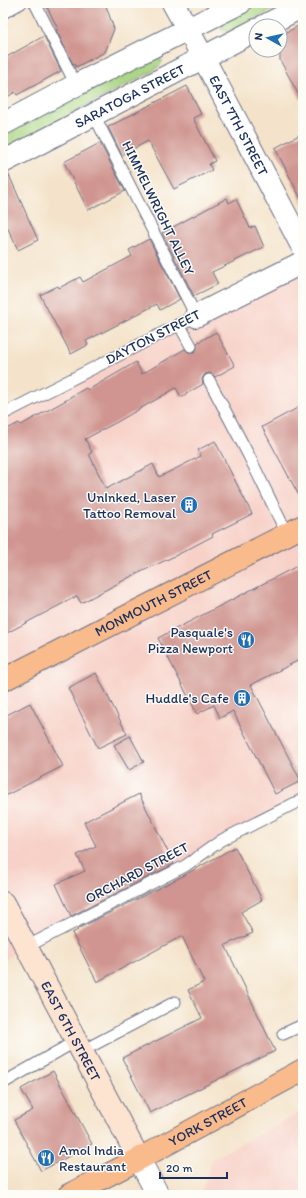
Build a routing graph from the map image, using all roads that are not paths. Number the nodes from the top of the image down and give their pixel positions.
1 (21, 3) edge
2 (35, 3) edge
3 (174, 3) edge
4 (240, 3) edge
5 (303, 6) edge
6 (3, 13) edge
7 (280, 18) edge
8 (187, 29) junction
9 (248, 34) edge
10 (203, 57) junction
11 (76, 85) junction
12 (94, 115) junction
13 (3, 124) edge
14 (3, 162) edge
15 (303, 248) edge
16 (303, 262) edge
17 (187, 320) junction
18 (191, 346) dead end
19 (210, 380) dead end
20 (3, 414) edge
21 (295, 530) edge
22 (3, 680) edge
23 (303, 799) edge
24 (3, 903) edge
25 (26, 948) junction
26 (175, 1002) dead end
27 (303, 1025) edge
28 (283, 1034) dead end
29 (79, 1046) junction
30 (303, 1070) edge
31 (3, 1083) edge
32 (139, 1159) junction
33 (68, 1195) edge
34 (158, 1195) edge

1 - 6 lane
2 - 11 lane
3 - 8 street, EAST 7TH STREET
4 - 8 street
5 - 7 street
8 - 10 street, EAST 7TH STREET
8 - 11 street
9 - 10 street, SARATOGA STREET
10 - 12 street, SARATOGA STREET
10 - 15 street, EAST 7TH STREET
11 - 13 street
12 - 14 street, SARATOGA STREET
12 - 17 lane, HIMMELWRIGHT ALLEY
16 - 17 street, DAYTON STREET
17 - 18 lane, HIMMELWRIGHT ALLEY
17 - 20 lane, DAYTON STREET
19 - 21 lane
21 - 22 main road, MONMOUTH STREET
23 - 25 lane, ORCHARD STREET
24 - 25 street, EAST 6TH STREET
25 - 29 street, EAST 6TH STREET
26 - 29 lane
27 - 28 lane
29 - 31 lane
29 - 32 street, EAST 6TH STREET
30 - 32 main road, YORK STREET
32 - 33 main road, YORK STREET
32 - 34 street

